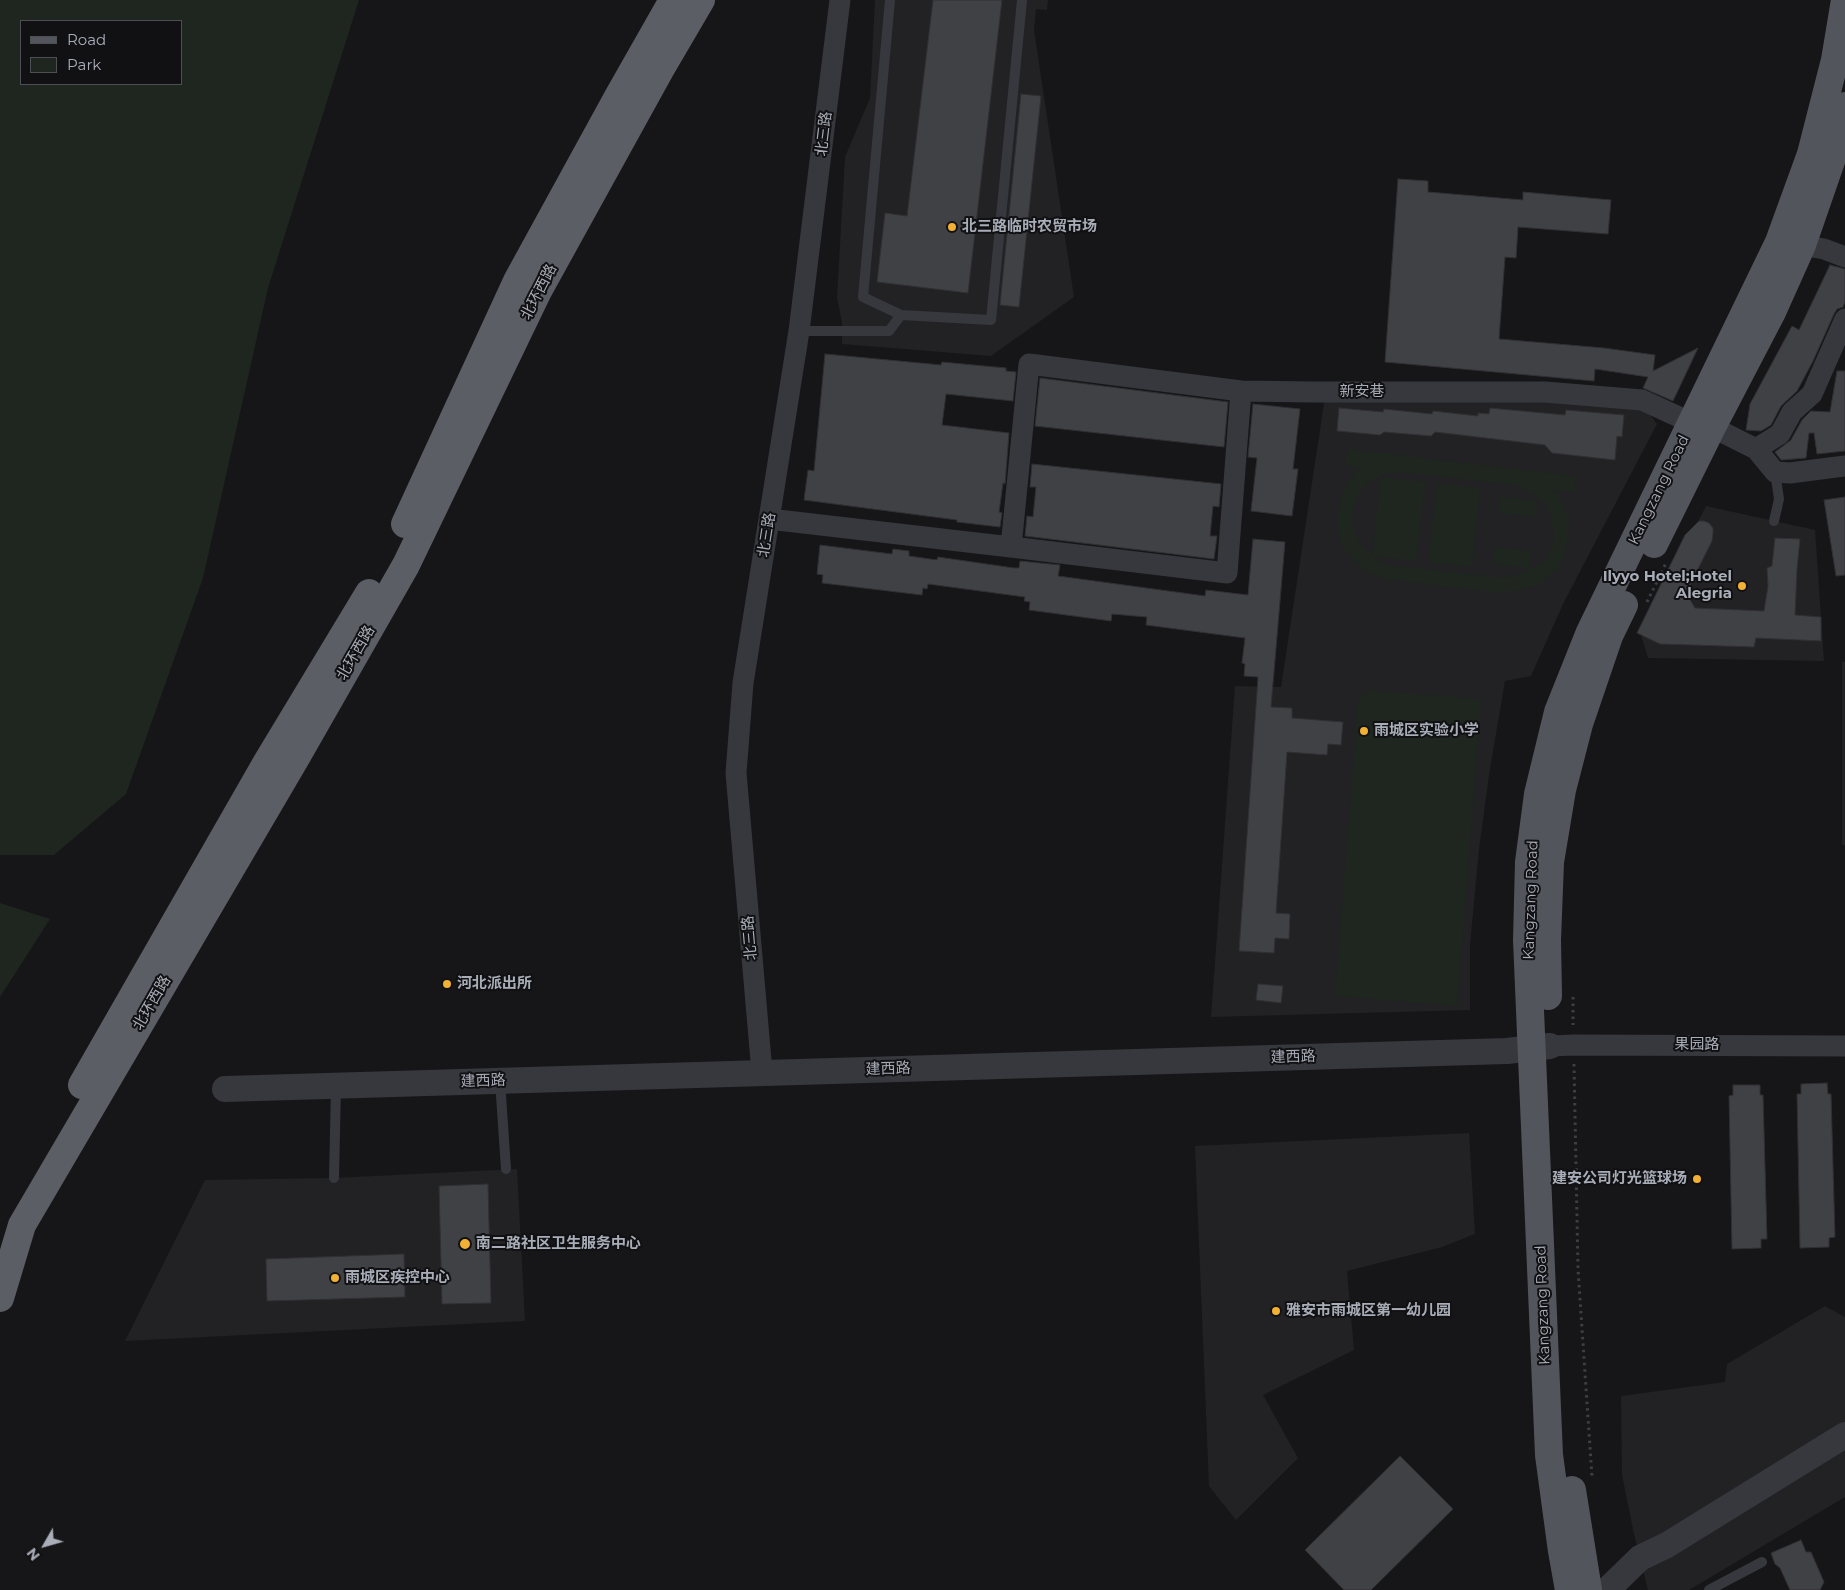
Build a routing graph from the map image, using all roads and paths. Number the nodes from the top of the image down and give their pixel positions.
1 (673, 0) edge
2 (701, 0) edge
3 (840, 0) edge
4 (890, 0) edge
5 (1022, 0) edge
6 (1845, 0) edge
7 (1845, 106) edge
8 (1842, 141) edge
9 (1803, 156) junction
10 (1802, 244) junction
11 (1845, 257) edge
12 (901, 315) junction
13 (1845, 319) edge
14 (799, 331) junction
15 (1241, 391) junction
16 (1702, 425) junction
17 (1756, 449) junction
18 (1845, 466) edge
19 (1775, 472) junction
20 (769, 519) junction
21 (1774, 521) dead end
22 (1011, 547) junction
23 (1668, 560) dead end
24 (1646, 604) dead end
25 (1573, 996) dead end
26 (1845, 1046) edge
27 (1552, 1047) junction
28 (762, 1072) junction
29 (500, 1080) junction
30 (336, 1085) junction
31 (225, 1089) dead end
32 (506, 1169) dead end
33 (334, 1178) dead end
34 (0, 1232) edge
35 (0, 1298) edge
36 (1845, 1435) edge
37 (1592, 1477) dead end
38 (1762, 1562) dead end
39 (1569, 1590) edge
40 (1588, 1590) edge
41 (1607, 1590) edge
42 (1709, 1590) edge

1 - 34 highway, 北环西路
2 - 35 highway, 北环西路
3 - 14 street, 北三路
4 - 12 lane
5 - 12 lane
6 - 9 main road, Kangzang Road
7 - 8 main road, Kangzang Road
8 - 9 lane
8 - 10 main road, Kangzang Road
9 - 16 main road, Kangzang Road
10 - 11 street
10 - 16 main road, Kangzang Road
12 - 14 lane
13 - 17 street
14 - 20 street, 北三路
15 - 16 street, 新安巷
15 - 22 street, 新安巷
15 - 22 street
16 - 17 street, 新安巷
16 - 27 main road, Kangzang Road
17 - 19 street
18 - 19 street
19 - 21 lane
20 - 22 street
20 - 28 street, 北三路
23 - 24 path
25 - 27 path
26 - 27 street, 果园路
27 - 28 street, 建西路
27 - 37 path
27 - 39 main road, Kangzang Road
27 - 40 main road, Kangzang Road
28 - 29 street, 建西路
29 - 30 street, 建西路
29 - 32 lane
30 - 31 street, 建西路
30 - 33 lane
36 - 41 street
38 - 42 lane

